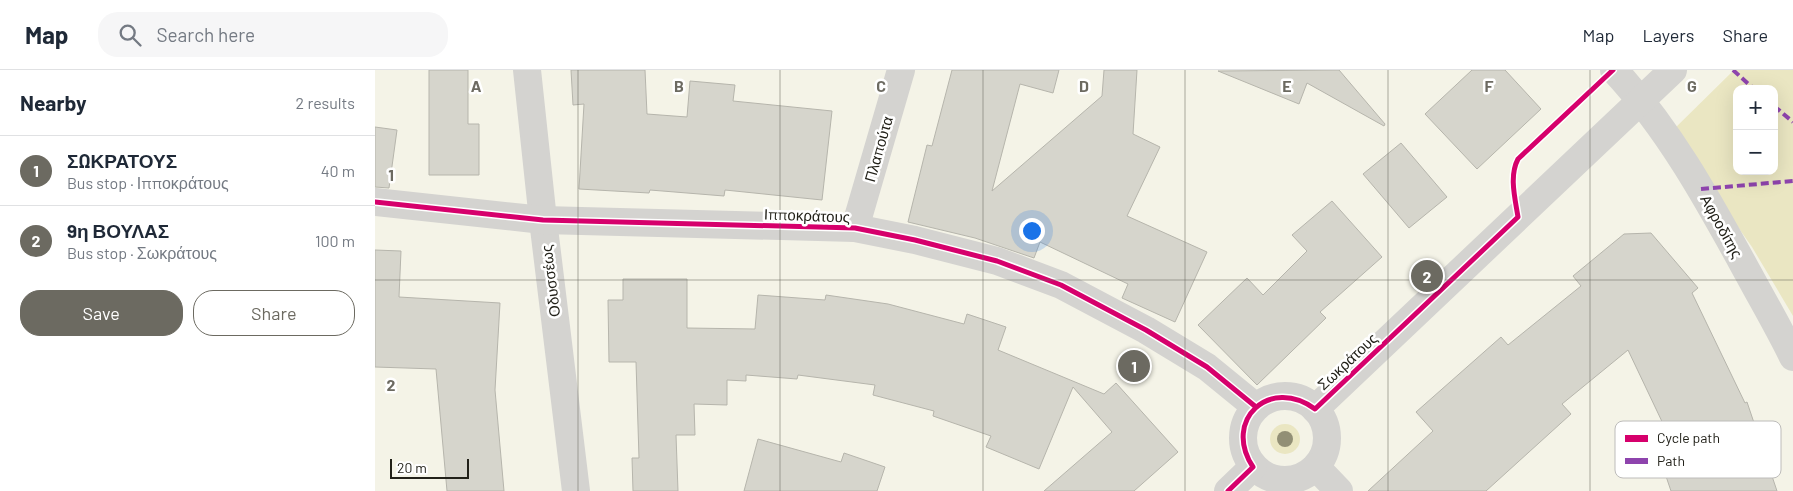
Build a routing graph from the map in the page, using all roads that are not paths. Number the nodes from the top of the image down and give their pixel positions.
1 (527, 70) edge
2 (901, 70) edge
3 (1614, 70) edge
4 (1673, 70) edge
5 (1641, 100) junction
6 (375, 202) edge
7 (543, 220) junction
8 (855, 228) junction
9 (1793, 357) edge
10 (1256, 407) junction
11 (1315, 409) junction
12 (1253, 467) junction
13 (1316, 467) junction
14 (576, 491) edge
15 (1228, 491) edge
16 (1339, 491) edge

1 - 7 street, Οδυσσέως
2 - 8 street, Πλαπούτα
3 - 5 street, Αφροδίτης
4 - 5 street, Σωκράτους
5 - 9 street, Αφροδίτης
5 - 11 street, Σωκράτους
6 - 7 street, Ιπποκράτους
7 - 8 street, Ιπποκράτους
7 - 14 street, Οδυσσέως
8 - 10 street, Ιπποκράτους
10 - 11 street, Σωκράτους
10 - 12 street
11 - 13 street, Σωκράτους
12 - 13 street
12 - 15 street
13 - 16 street

